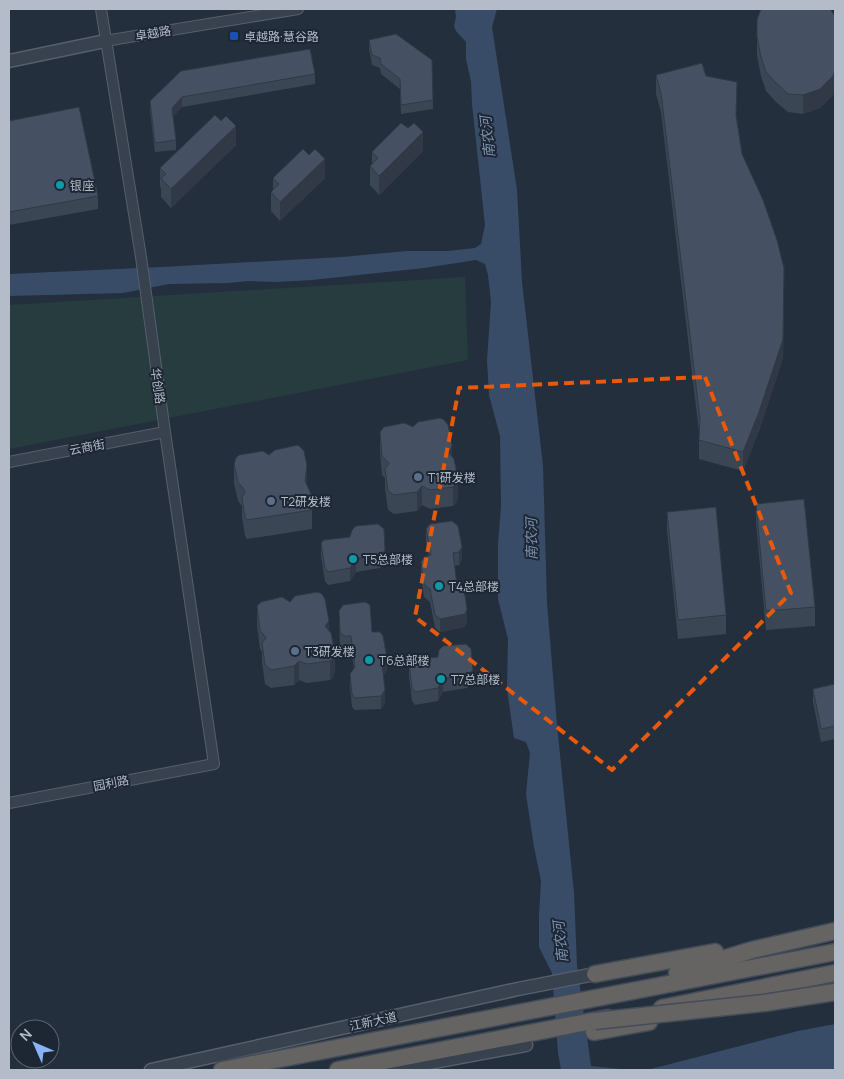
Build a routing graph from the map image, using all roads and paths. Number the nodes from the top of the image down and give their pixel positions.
1 (101, 9) edge
2 (298, 9) edge
3 (105, 41) junction
4 (9, 61) edge
5 (165, 432) junction
6 (9, 462) edge
7 (214, 764) joint
8 (9, 802) edge
9 (835, 930) edge
10 (835, 952) edge
11 (835, 973) edge
12 (595, 974) joint
13 (835, 988) edge
14 (835, 992) edge
15 (594, 998) junction
16 (598, 1026) junction
17 (526, 1045) joint
18 (151, 1070) edge
19 (222, 1070) edge
20 (338, 1070) edge
21 (391, 1070) edge

1 - 3 street, 华创路
2 - 3 street, 卓越路
3 - 4 street, 卓越路
3 - 5 street, 华创路
5 - 6 street, 云商街
5 - 7 street, 华创路
7 - 8 street, 园利路
9 - 12 highway
9 - 15 highway
10 - 15 highway
11 - 16 highway, bridge
12 - 18 street, 江新大道
13 - 16 highway
14 - 16 highway, bridge
15 - 19 highway, 江新大道
16 - 17 highway
16 - 20 highway
17 - 21 street

